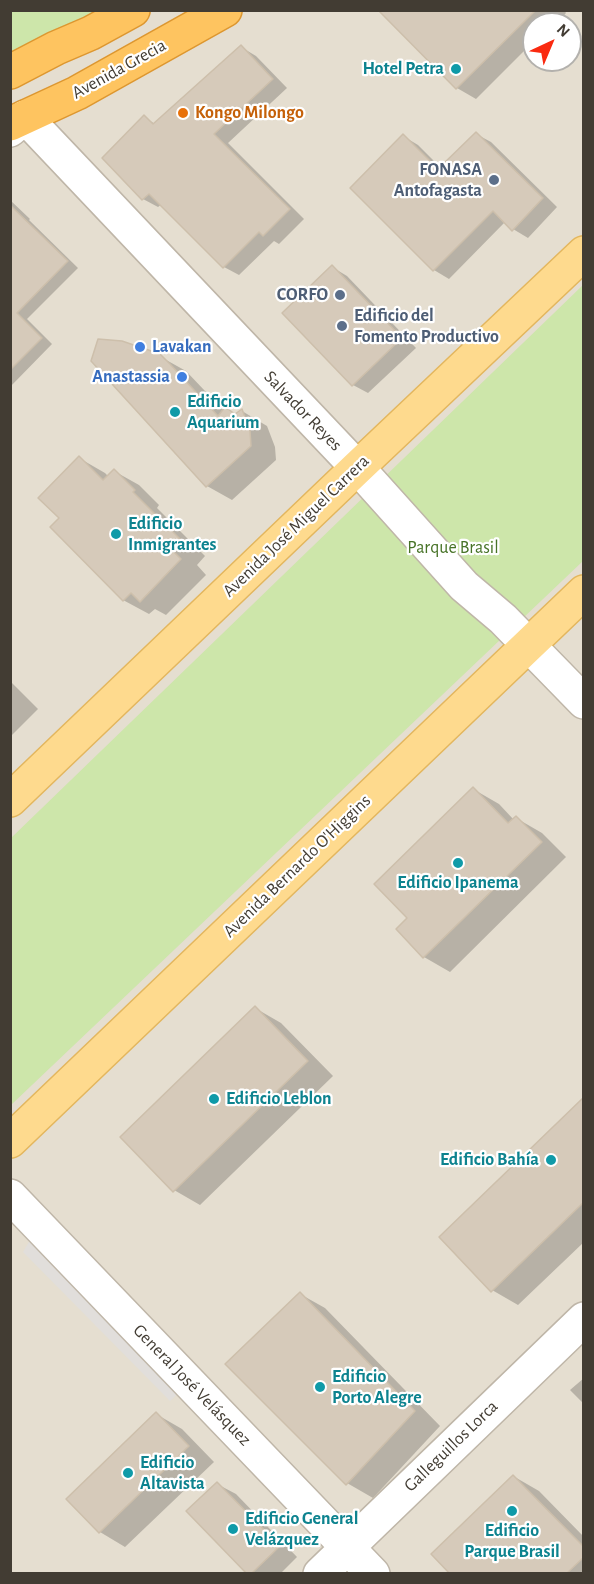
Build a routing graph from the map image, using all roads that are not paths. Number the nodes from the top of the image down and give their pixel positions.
1 (133, 10) edge
2 (225, 10) edge
3 (91, 33) junction
4 (10, 72) edge
5 (14, 121) edge
6 (584, 253) edge
7 (357, 468) junction
8 (584, 592) edge
9 (528, 644) junction
10 (584, 702) edge
11 (10, 800) edge
12 (10, 1141) edge
13 (10, 1196) edge
14 (584, 1319) edge
15 (347, 1547) junction
16 (320, 1574) edge
17 (373, 1574) edge

1 - 3 highway
2 - 5 highway, Avenida Grecia
3 - 4 highway
3 - 5 highway
5 - 7 street, Salvador Reyes
6 - 7 main road, Avenida José Miguel Carrera
7 - 9 street, Salvador Reyes
7 - 11 main road, Avenida José Miguel Carrera
8 - 9 main road, Avenida Bernardo O'Higgins
9 - 10 street, Salvador Reyes
9 - 12 main road, Avenida Bernardo O'Higgins
13 - 15 street, General José Velásquez
14 - 15 street, Galleguillos Lorca
15 - 16 street, Galleguillos Lorca
15 - 17 street, General José Velásquez

